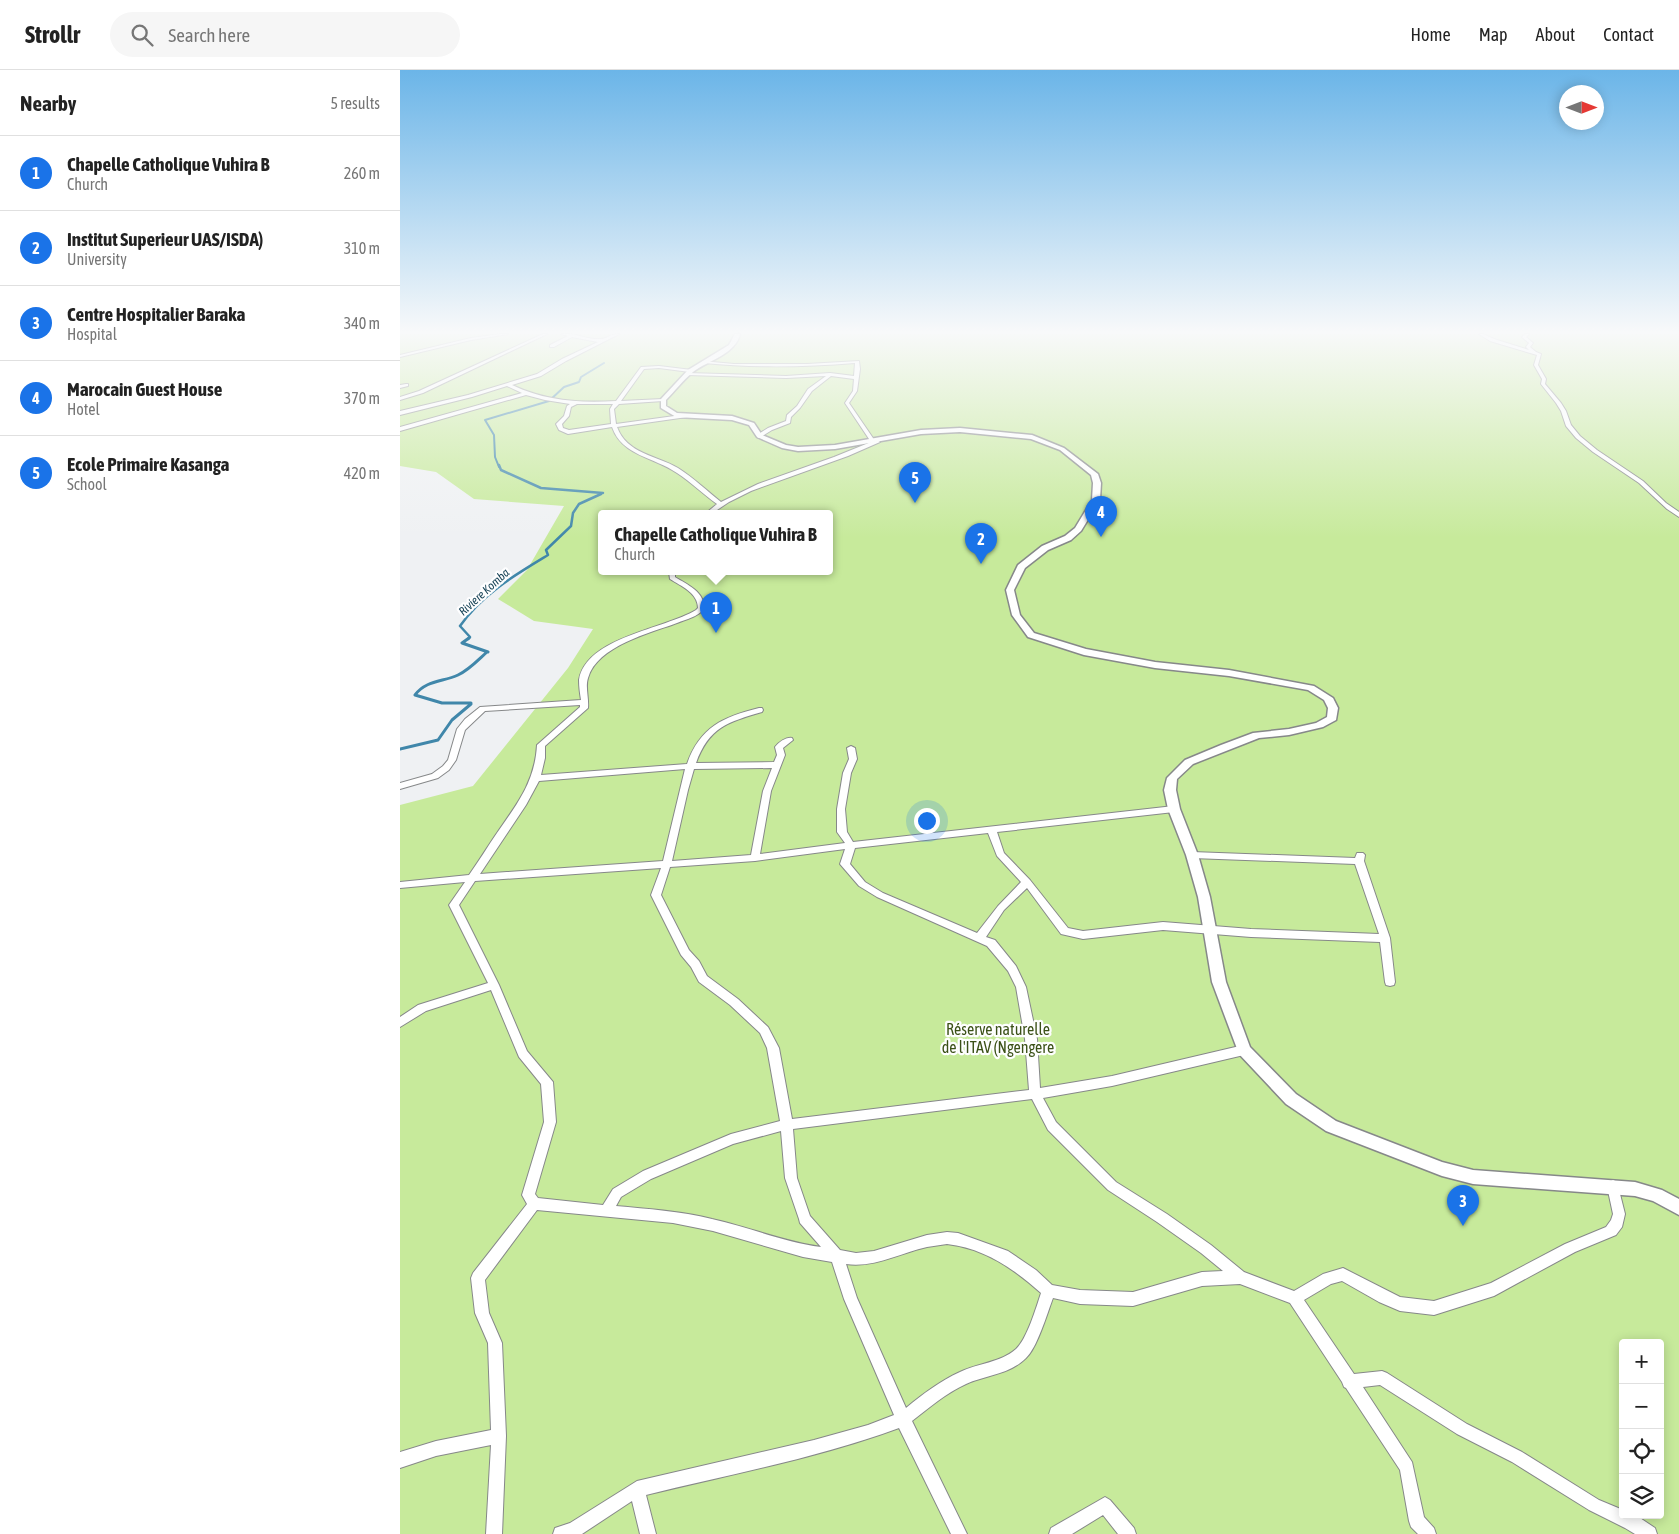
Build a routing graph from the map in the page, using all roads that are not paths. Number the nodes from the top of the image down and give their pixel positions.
1 (403, 402) edge
2 (442, 402) edge
3 (495, 402) edge
4 (555, 402) edge
5 (590, 402) edge
6 (618, 402) edge
7 (664, 402) edge
8 (802, 402) edge
9 (847, 402) edge
10 (1557, 402) edge
11 (575, 403) junction
12 (416, 409) junction
13 (400, 413) edge
14 (689, 415) junction
15 (613, 425) junction
16 (400, 429) edge
17 (759, 436) junction
18 (884, 439) junction
19 (872, 441) junction
20 (720, 504) junction
21 (713, 510) edge
22 (1679, 515) edge
23 (672, 575) edge
24 (585, 702) junction
25 (759, 710) dead end
26 (789, 740) dead end
27 (851, 748) dead end
28 (777, 765) junction
29 (691, 766) junction
30 (537, 778) junction
31 (400, 786) edge
32 (1174, 808) junction
33 (992, 829) junction
34 (851, 845) junction
35 (1192, 855) junction
36 (755, 858) junction
37 (666, 865) junction
38 (474, 878) junction
39 (1027, 882) junction
40 (400, 885) edge
41 (1210, 928) junction
42 (980, 937) junction
43 (1385, 938) junction
44 (1390, 982) dead end
45 (494, 984) junction
46 (400, 1024) edge
47 (1244, 1050) junction
48 (1035, 1094) junction
49 (786, 1125) junction
50 (1614, 1186) junction
51 (534, 1204) junction
52 (1679, 1207) edge
53 (606, 1211) junction
54 (838, 1257) junction
55 (1240, 1277) junction
56 (1049, 1292) junction
57 (1295, 1298) junction
58 (1349, 1382) junction
59 (903, 1419) junction
60 (499, 1436) junction
61 (400, 1460) edge
62 (638, 1489) junction
63 (494, 1534) edge
64 (561, 1534) edge
65 (648, 1534) edge
66 (959, 1534) edge
67 (1057, 1534) edge
68 (1128, 1534) edge
69 (1428, 1534) edge
70 (1649, 1534) edge

1 - 12 street
2 - 12 street
3 - 16 street
4 - 11 street
5 - 11 street
6 - 15 street
7 - 14 street
8 - 17 street
9 - 19 street
10 - 22 street
11 - 15 street
12 - 13 street
14 - 15 street
14 - 17 street
15 - 20 street
17 - 19 street
18 - 19 street
18 - 20 street
18 - 32 street
20 - 21 street
23 - 24 street
24 - 30 street
24 - 31 street
25 - 29 street
26 - 28 street
27 - 34 street
28 - 29 street
28 - 36 street
29 - 30 street
29 - 37 street
30 - 38 street
32 - 33 street
32 - 35 street
33 - 34 street
33 - 39 street
34 - 36 street
34 - 42 street
35 - 41 street
35 - 43 street
36 - 37 street
37 - 38 street
37 - 49 street
38 - 40 street
38 - 45 street
39 - 41 street
39 - 42 street
41 - 43 street
41 - 47 street
42 - 48 street
43 - 44 street
45 - 46 street
45 - 51 street
47 - 48 street
47 - 50 street
48 - 49 street
48 - 55 street
49 - 53 street
49 - 54 street
50 - 52 street
50 - 57 street
51 - 53 street
51 - 60 street
53 - 54 street
54 - 56 street
54 - 59 street
55 - 56 street
55 - 57 street
56 - 59 street
57 - 58 street
58 - 69 street
58 - 70 street
59 - 62 street
59 - 66 street
60 - 61 street
60 - 63 street
62 - 64 street
62 - 65 street
67 - 68 street

